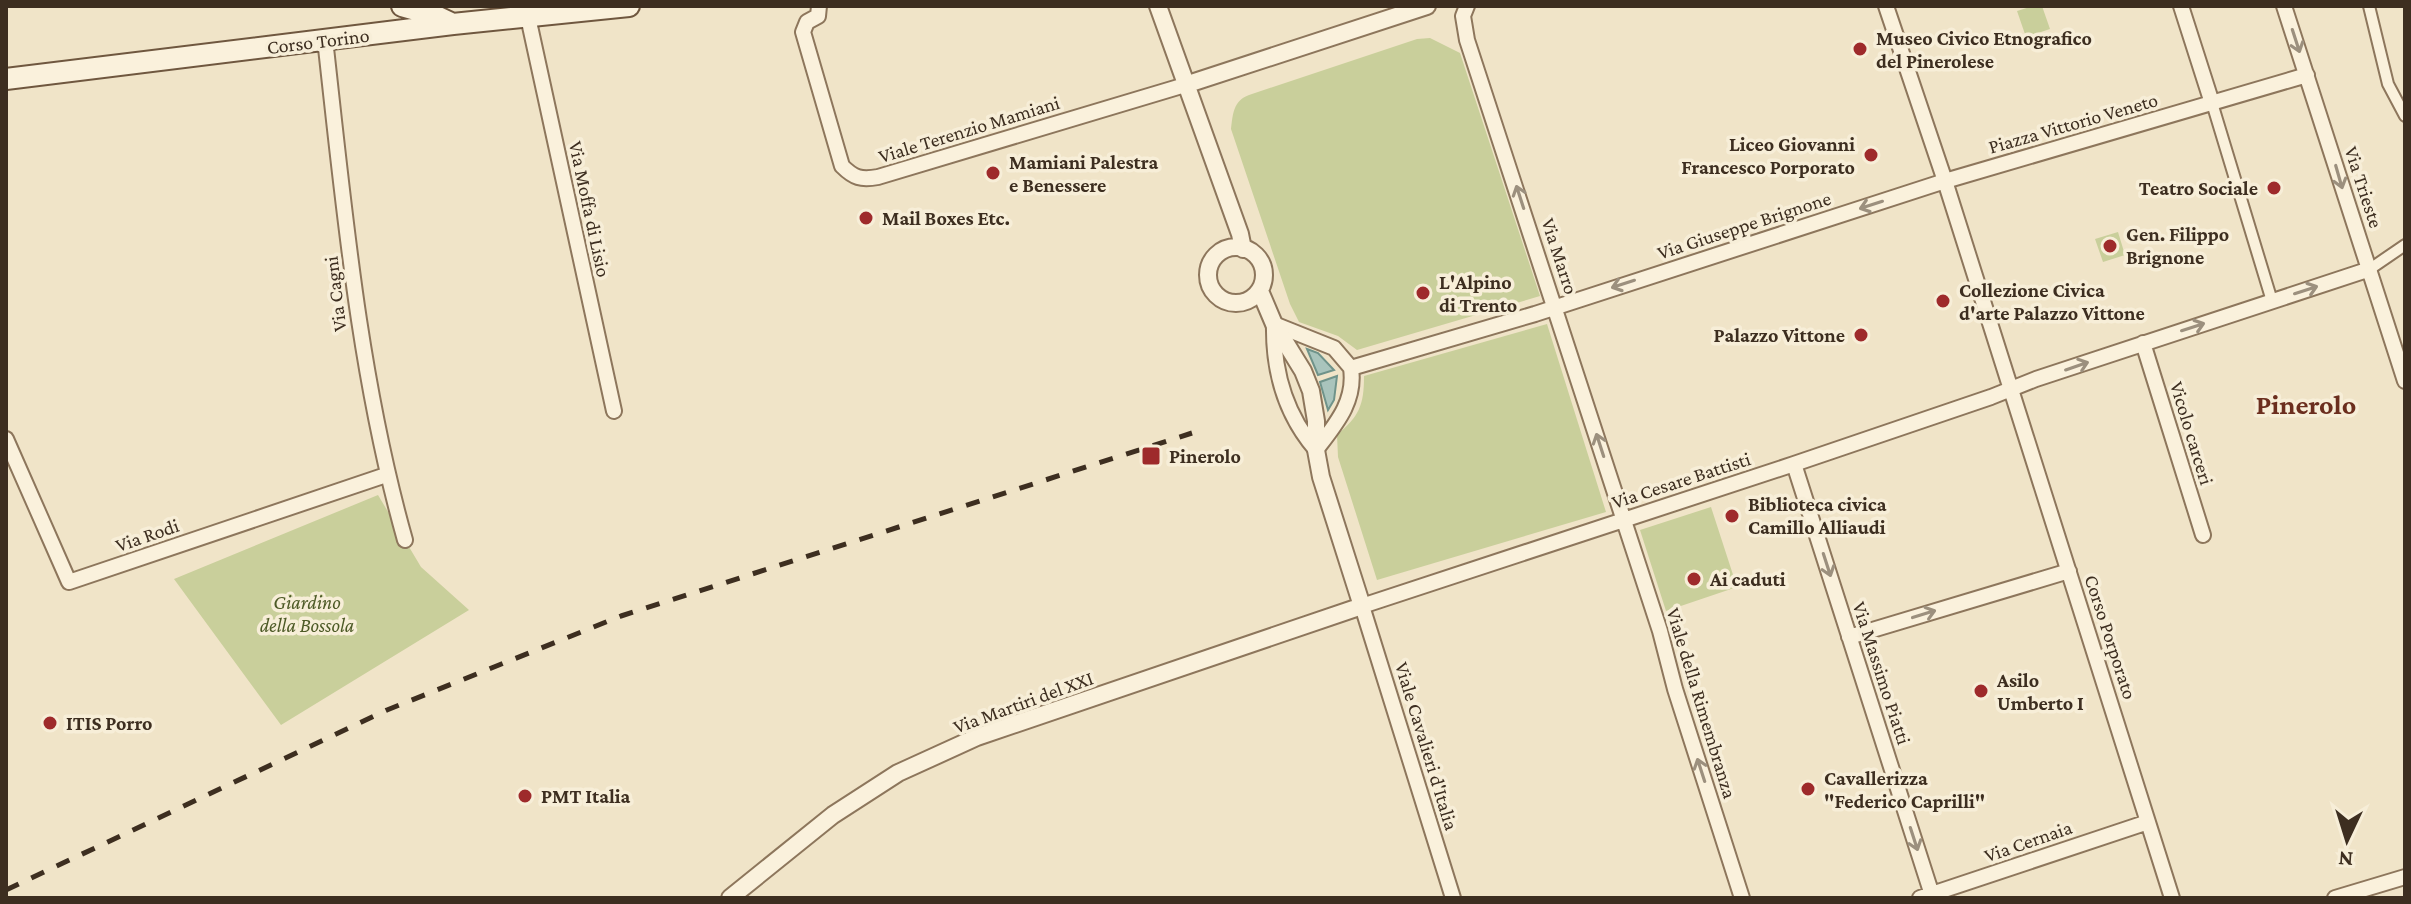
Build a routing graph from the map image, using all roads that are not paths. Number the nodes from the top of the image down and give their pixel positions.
1 (402, 6) edge
2 (629, 6) edge
3 (819, 6) edge
4 (1158, 6) edge
5 (1427, 6) edge
6 (1467, 6) edge
7 (1886, 6) edge
8 (2181, 6) edge
9 (2284, 6) edge
10 (2369, 6) edge
11 (528, 17) junction
12 (453, 24) junction
13 (325, 39) junction
14 (2307, 75) junction
15 (6, 79) edge
16 (1185, 85) junction
17 (2212, 103) junction
18 (2405, 116) edge
19 (1945, 181) junction
20 (2405, 245) edge
21 (1243, 249) junction
22 (2370, 269) junction
23 (1260, 291) junction
24 (2272, 301) junction
25 (1555, 306) junction
26 (1274, 324) junction
27 (2143, 343) junction
28 (1351, 368) junction
29 (2405, 381) edge
30 (2011, 389) junction
31 (614, 411) dead end
32 (6, 439) edge
33 (1316, 450) junction
34 (1794, 464) junction
35 (386, 475) junction
36 (1624, 519) junction
37 (2203, 535) dead end
38 (405, 540) dead end
39 (2069, 571) junction
40 (1362, 606) junction
41 (1849, 637) junction
42 (2148, 822) junction
43 (2405, 877) edge
44 (2355, 895) edge
45 (732, 897) edge
46 (1929, 897) edge
47 (1453, 898) edge
48 (1742, 898) edge
49 (2172, 898) edge
50 (2335, 898) edge

1 - 12 main road
2 - 11 main road, Corso Torino
3 - 16 street, Viale Terenzio Mamiani
4 - 16 street
5 - 16 street
25 -> 6 street, Via Marro
7 - 19 street
8 - 17 street
9 -> 14 street, Via Trieste
10 - 18 street
11 - 12 main road, Corso Torino
11 - 31 street, Via Moffa di Lisio
12 - 13 main road, Corso Torino
13 - 15 main road, Corso Torino
13 - 35 street, Via Cagni
14 - 17 street, Piazza Vittorio Veneto
14 -> 22 street, Via Trieste
16 - 21 street
17 - 19 street, Piazza Vittorio Veneto
17 - 24 street
19 -> 25 street, Via Giuseppe Brignone
19 - 30 street
20 - 22 street
21 - 23 street
21 - 23 street
24 -> 22 street
22 - 29 street, Via Trieste
23 - 26 street
27 -> 24 street
25 - 28 street, Via Giuseppe Brignone
36 -> 25 street, Via Marro
26 - 28 street
26 - 33 street
26 - 33 street
30 -> 27 street
27 - 37 street, Vicolo carceri
28 - 33 street
30 - 34 street, Via Cesare Battisti
30 - 39 street, Corso Porporato
32 - 35 street, Via Rodi
33 - 40 street
34 - 36 street, Via Cesare Battisti
34 -> 41 street, Via Massimo Piatti
35 - 38 street, Via Cagni
36 - 40 street, Via Cesare Battisti
48 -> 36 street, Viale della Rimembranza
41 -> 39 street
39 - 42 street, Corso Porporato
40 - 45 street, Via Martiri del XXI
40 - 47 street, Viale Cavalieri d'Italia
41 -> 46 street, Via Massimo Piatti
42 - 46 street, Via Cernaia
42 - 49 street, Corso Porporato
43 - 44 street
44 - 50 street

